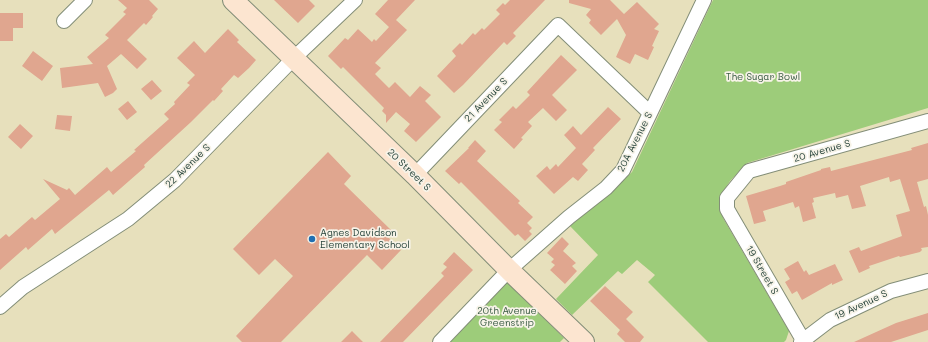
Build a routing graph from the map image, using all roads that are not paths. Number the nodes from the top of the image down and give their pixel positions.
1 (85, 0) edge
2 (233, 0) edge
3 (355, 0) edge
4 (704, 0) edge
5 (64, 21) dead end
6 (293, 59) junction
7 (650, 113) junction
8 (928, 121) edge
9 (415, 175) junction
10 (727, 198) joint
11 (509, 270) junction
12 (928, 281) edge
13 (0, 307) edge
14 (578, 340) edge
15 (802, 341) edge
16 (440, 342) edge

1 - 5 street
2 - 6 street, 20 Street S
3 - 6 street, 22 Avenue S
4 - 7 street, 20A Avenue S
6 - 9 street, 20 Street S
6 - 13 street, 22 Avenue S
7 - 9 street, 21 Avenue S
7 - 11 street, 20A Avenue S
8 - 10 street, 20 Avenue S
9 - 11 street, 20 Street S
10 - 15 street, 19 Street S
11 - 14 street, 20 Street S
11 - 16 street
12 - 15 street, 19 Avenue S

